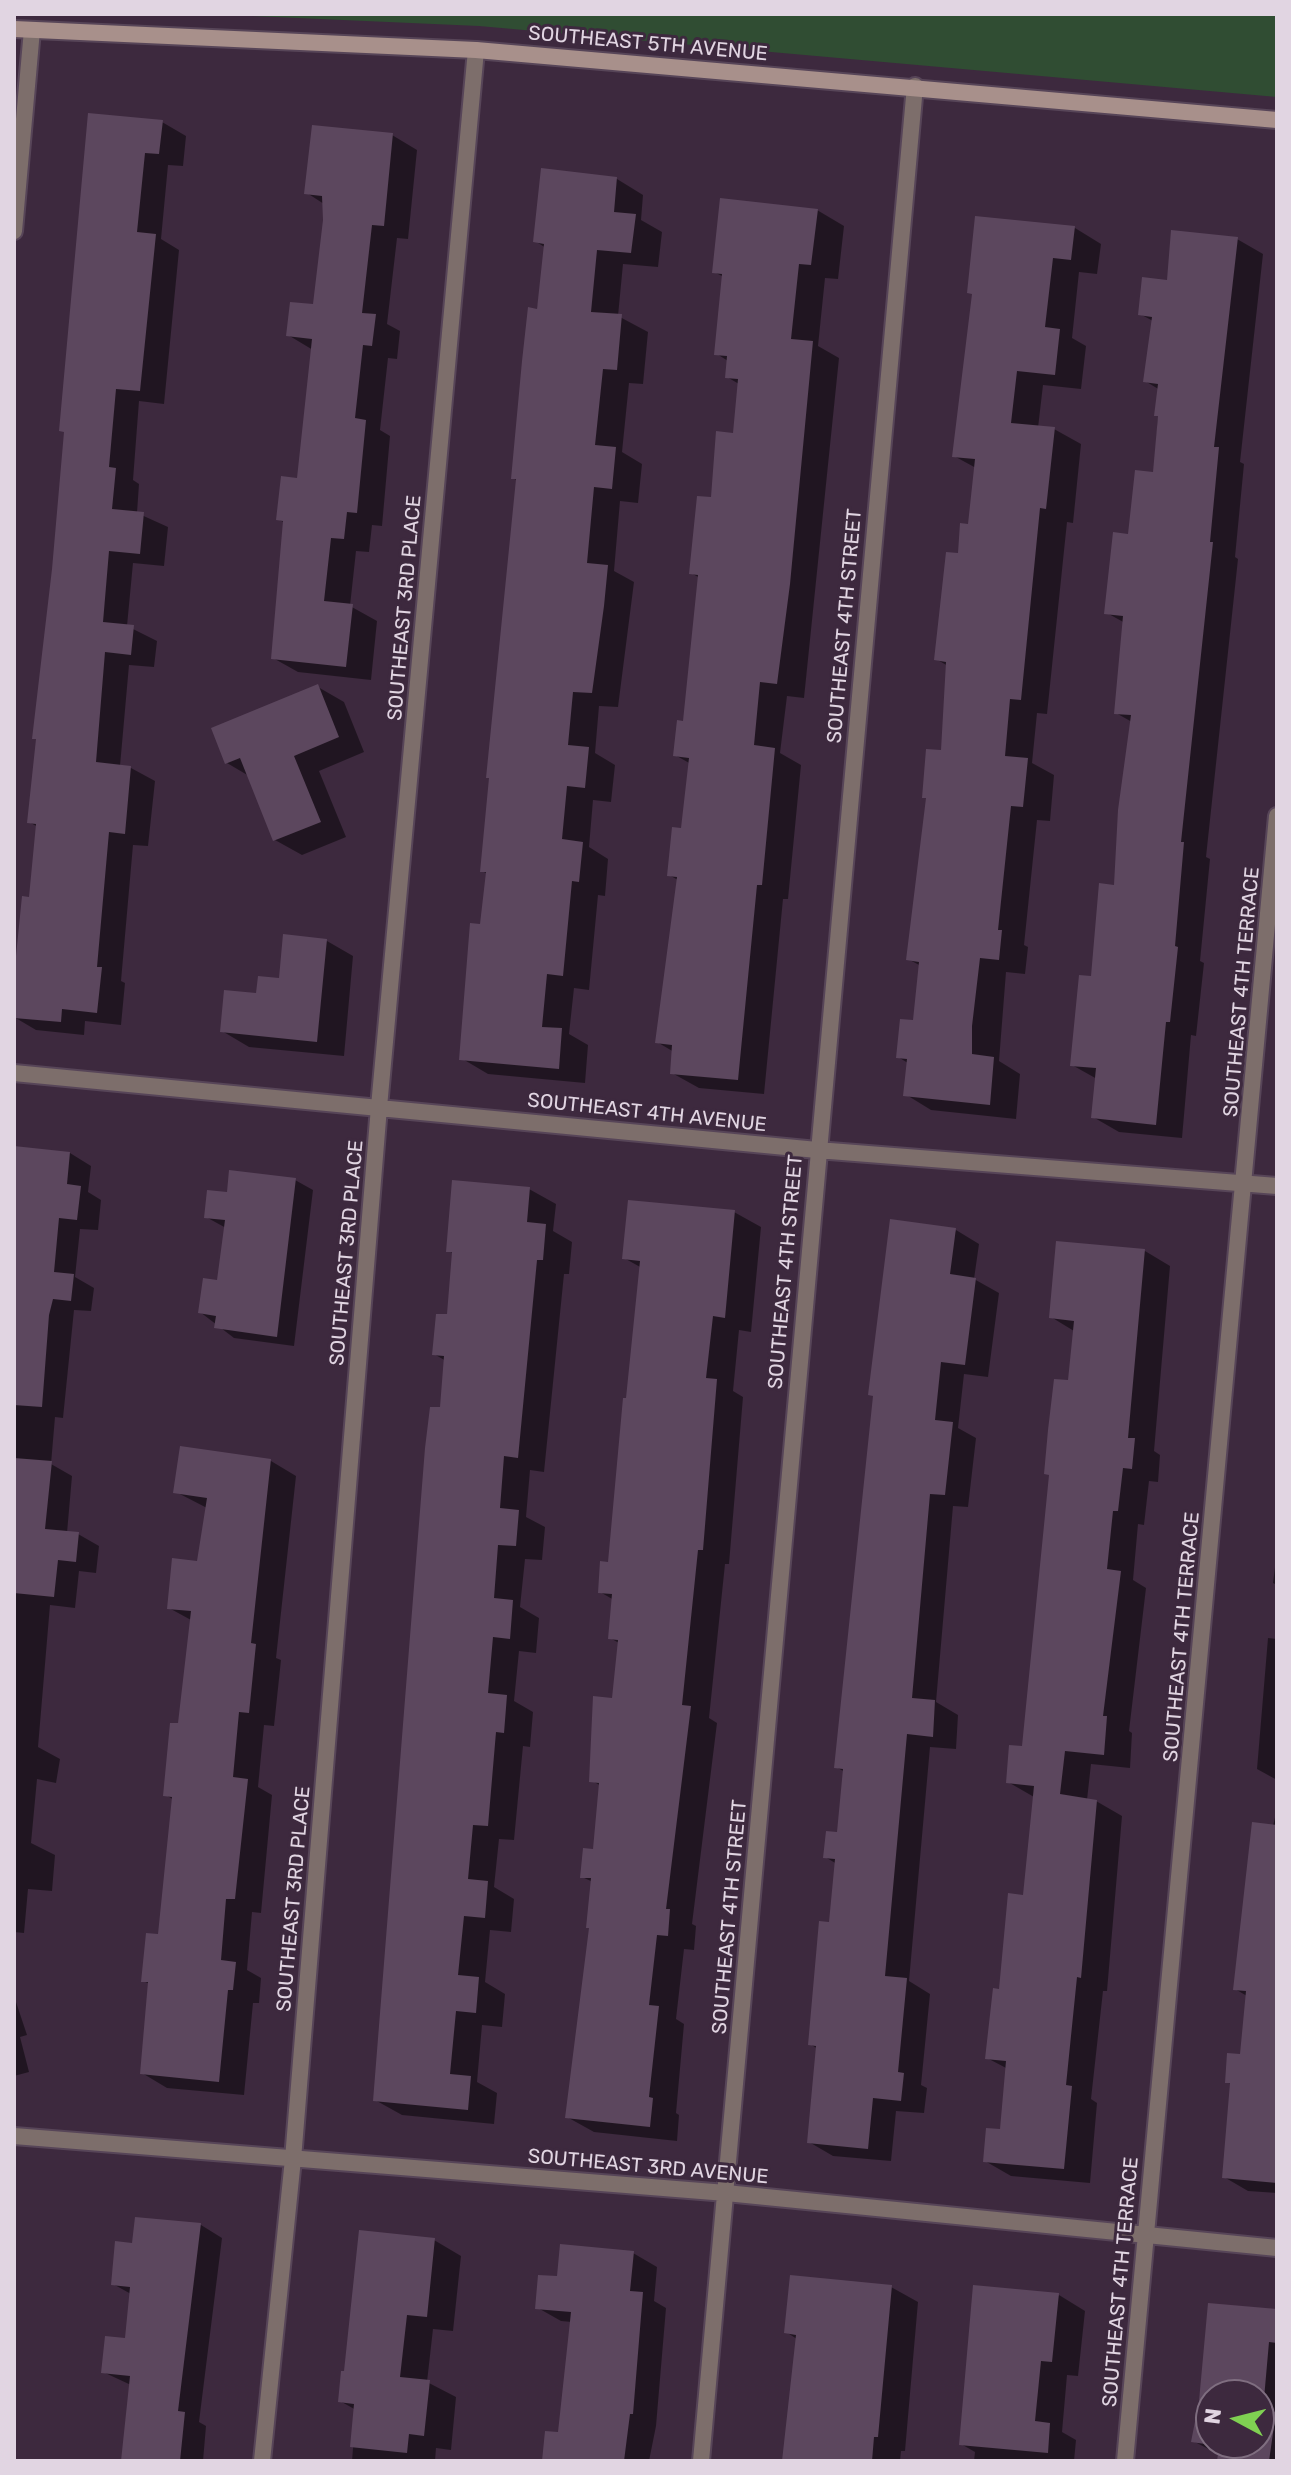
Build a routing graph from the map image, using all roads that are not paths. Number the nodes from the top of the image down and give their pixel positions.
1 (14, 29) edge
2 (32, 30) junction
3 (476, 50) junction
4 (915, 86) junction
5 (1277, 120) edge
6 (14, 231) edge
7 (1277, 816) edge
8 (14, 1073) edge
9 (379, 1107) junction
10 (817, 1150) junction
11 (1245, 1182) junction
12 (1277, 1186) edge
13 (14, 2136) edge
14 (293, 2159) junction
15 (726, 2193) junction
16 (1146, 2235) junction
17 (1277, 2248) edge
18 (262, 2461) edge
19 (701, 2461) edge
20 (1125, 2461) edge

1 - 2 street, SOUTHEAST 5TH AVENUE
2 - 3 street, SOUTHEAST 5TH AVENUE
2 - 6 street
3 - 4 street, SOUTHEAST 5TH AVENUE
3 - 9 street, SOUTHEAST 3RD PLACE
4 - 5 street, SOUTHEAST 5TH AVENUE
4 - 10 street, SOUTHEAST 4TH STREET
7 - 11 street, SOUTHEAST 4TH TERRACE
8 - 9 street, SOUTHEAST 4TH AVENUE
9 - 10 street, SOUTHEAST 4TH AVENUE
9 - 14 street, SOUTHEAST 3RD PLACE
10 - 11 street, SOUTHEAST 4TH AVENUE
10 - 15 street, SOUTHEAST 4TH STREET
11 - 12 street, SOUTHEAST 4TH AVENUE
11 - 16 street, SOUTHEAST 4TH TERRACE
13 - 14 street, SOUTHEAST 3RD AVENUE
14 - 15 street, SOUTHEAST 3RD AVENUE
14 - 18 street, SOUTHEAST 3RD PLACE
15 - 16 street, SOUTHEAST 3RD AVENUE
15 - 19 street, SOUTHEAST 4TH STREET
16 - 17 street, SOUTHEAST 3RD AVENUE
16 - 20 street, SOUTHEAST 4TH TERRACE

